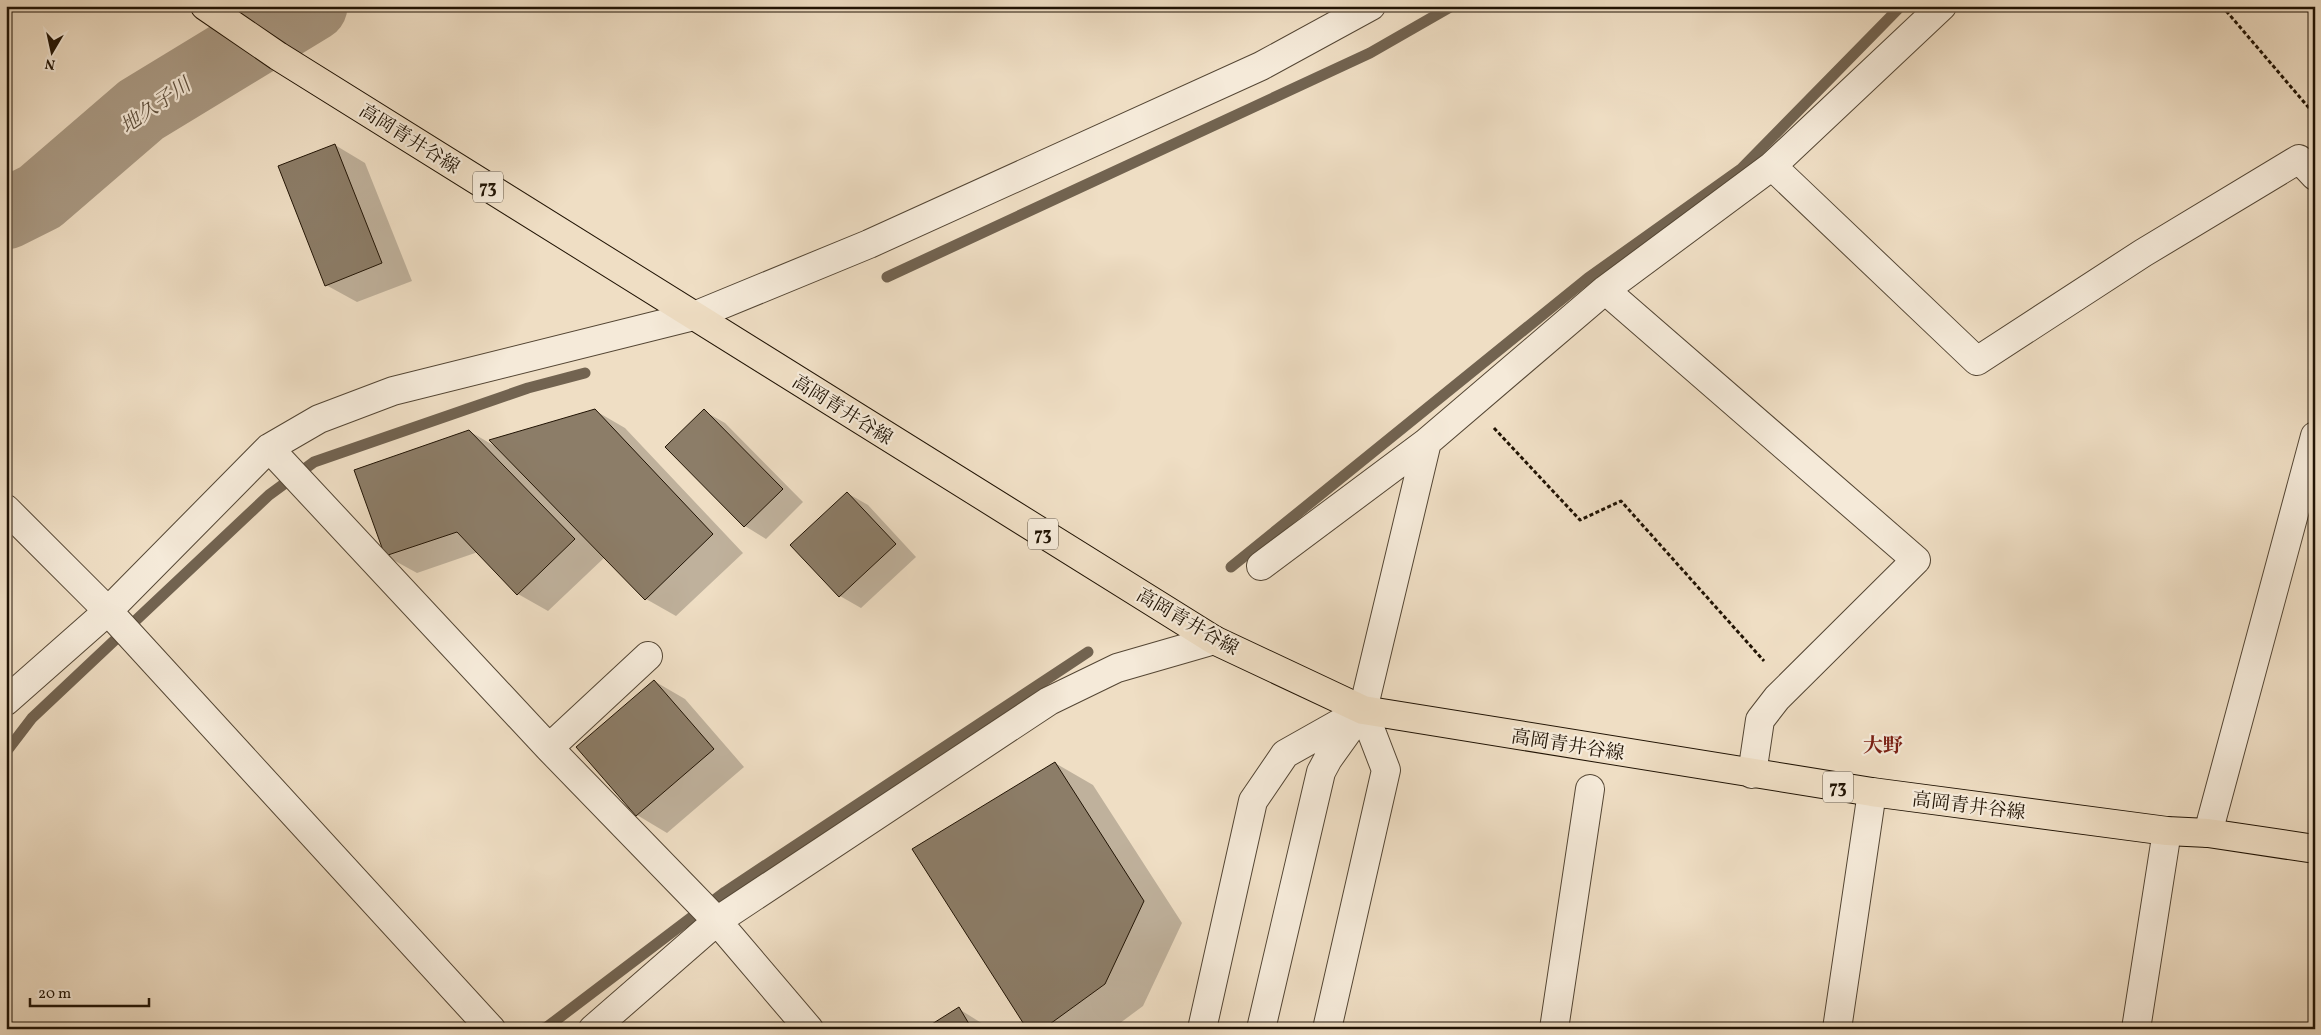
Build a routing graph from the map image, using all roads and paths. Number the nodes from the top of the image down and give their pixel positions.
1 (1371, 6) edge
2 (1942, 6) edge
3 (2222, 6) edge
4 (209, 8) edge
5 (2315, 116) edge
6 (1772, 166) junction
7 (2315, 176) edge
8 (1605, 290) junction
9 (694, 316) junction
10 (1471, 404) junction
11 (2315, 436) edge
12 (1427, 442) junction
13 (273, 453) junction
14 (6, 509) edge
15 (1261, 566) dead end
16 (110, 614) junction
17 (1214, 640) junction
18 (648, 656) dead end
19 (1788, 688) junction
20 (6, 701) edge
21 (1363, 710) junction
22 (549, 748) junction
23 (1752, 774) junction
24 (1590, 789) dead end
25 (1872, 792) junction
26 (2167, 831) junction
27 (2208, 833) junction
28 (2315, 849) edge
29 (717, 921) junction
30 (491, 1029) edge
31 (593, 1029) edge
32 (809, 1029) edge
33 (1202, 1029) edge
34 (1261, 1029) edge
35 (1327, 1029) edge
36 (1554, 1029) edge
37 (1837, 1029) edge
38 (2136, 1029) edge

1 - 9 street
2 - 6 street
3 - 5 path
4 - 9 main road, 高岡青井谷線 / 73
6 - 7 street
6 - 8 street
8 - 10 street
8 - 19 street
9 - 13 street
9 - 17 main road, 高岡青井谷線 / 73
10 - 12 street
10 - 19 path
11 - 27 street
12 - 15 street
12 - 21 street
13 - 16 street
13 - 22 street
14 - 16 street
16 - 20 street
16 - 30 street
17 - 21 main road, 高岡青井谷線 / 73
17 - 29 street
18 - 22 street
19 - 23 street
21 - 23 main road, 高岡青井谷線 / 73
21 - 33 street
21 - 34 street
21 - 35 street
22 - 29 street
23 - 25 main road, 高岡青井谷線 / 73
24 - 36 street
25 - 26 main road, 高岡青井谷線 / 73
25 - 37 street
26 - 27 main road, 高岡青井谷線 / 73
26 - 38 street
27 - 28 main road, 高岡青井谷線 / 73
29 - 31 street
29 - 32 street

